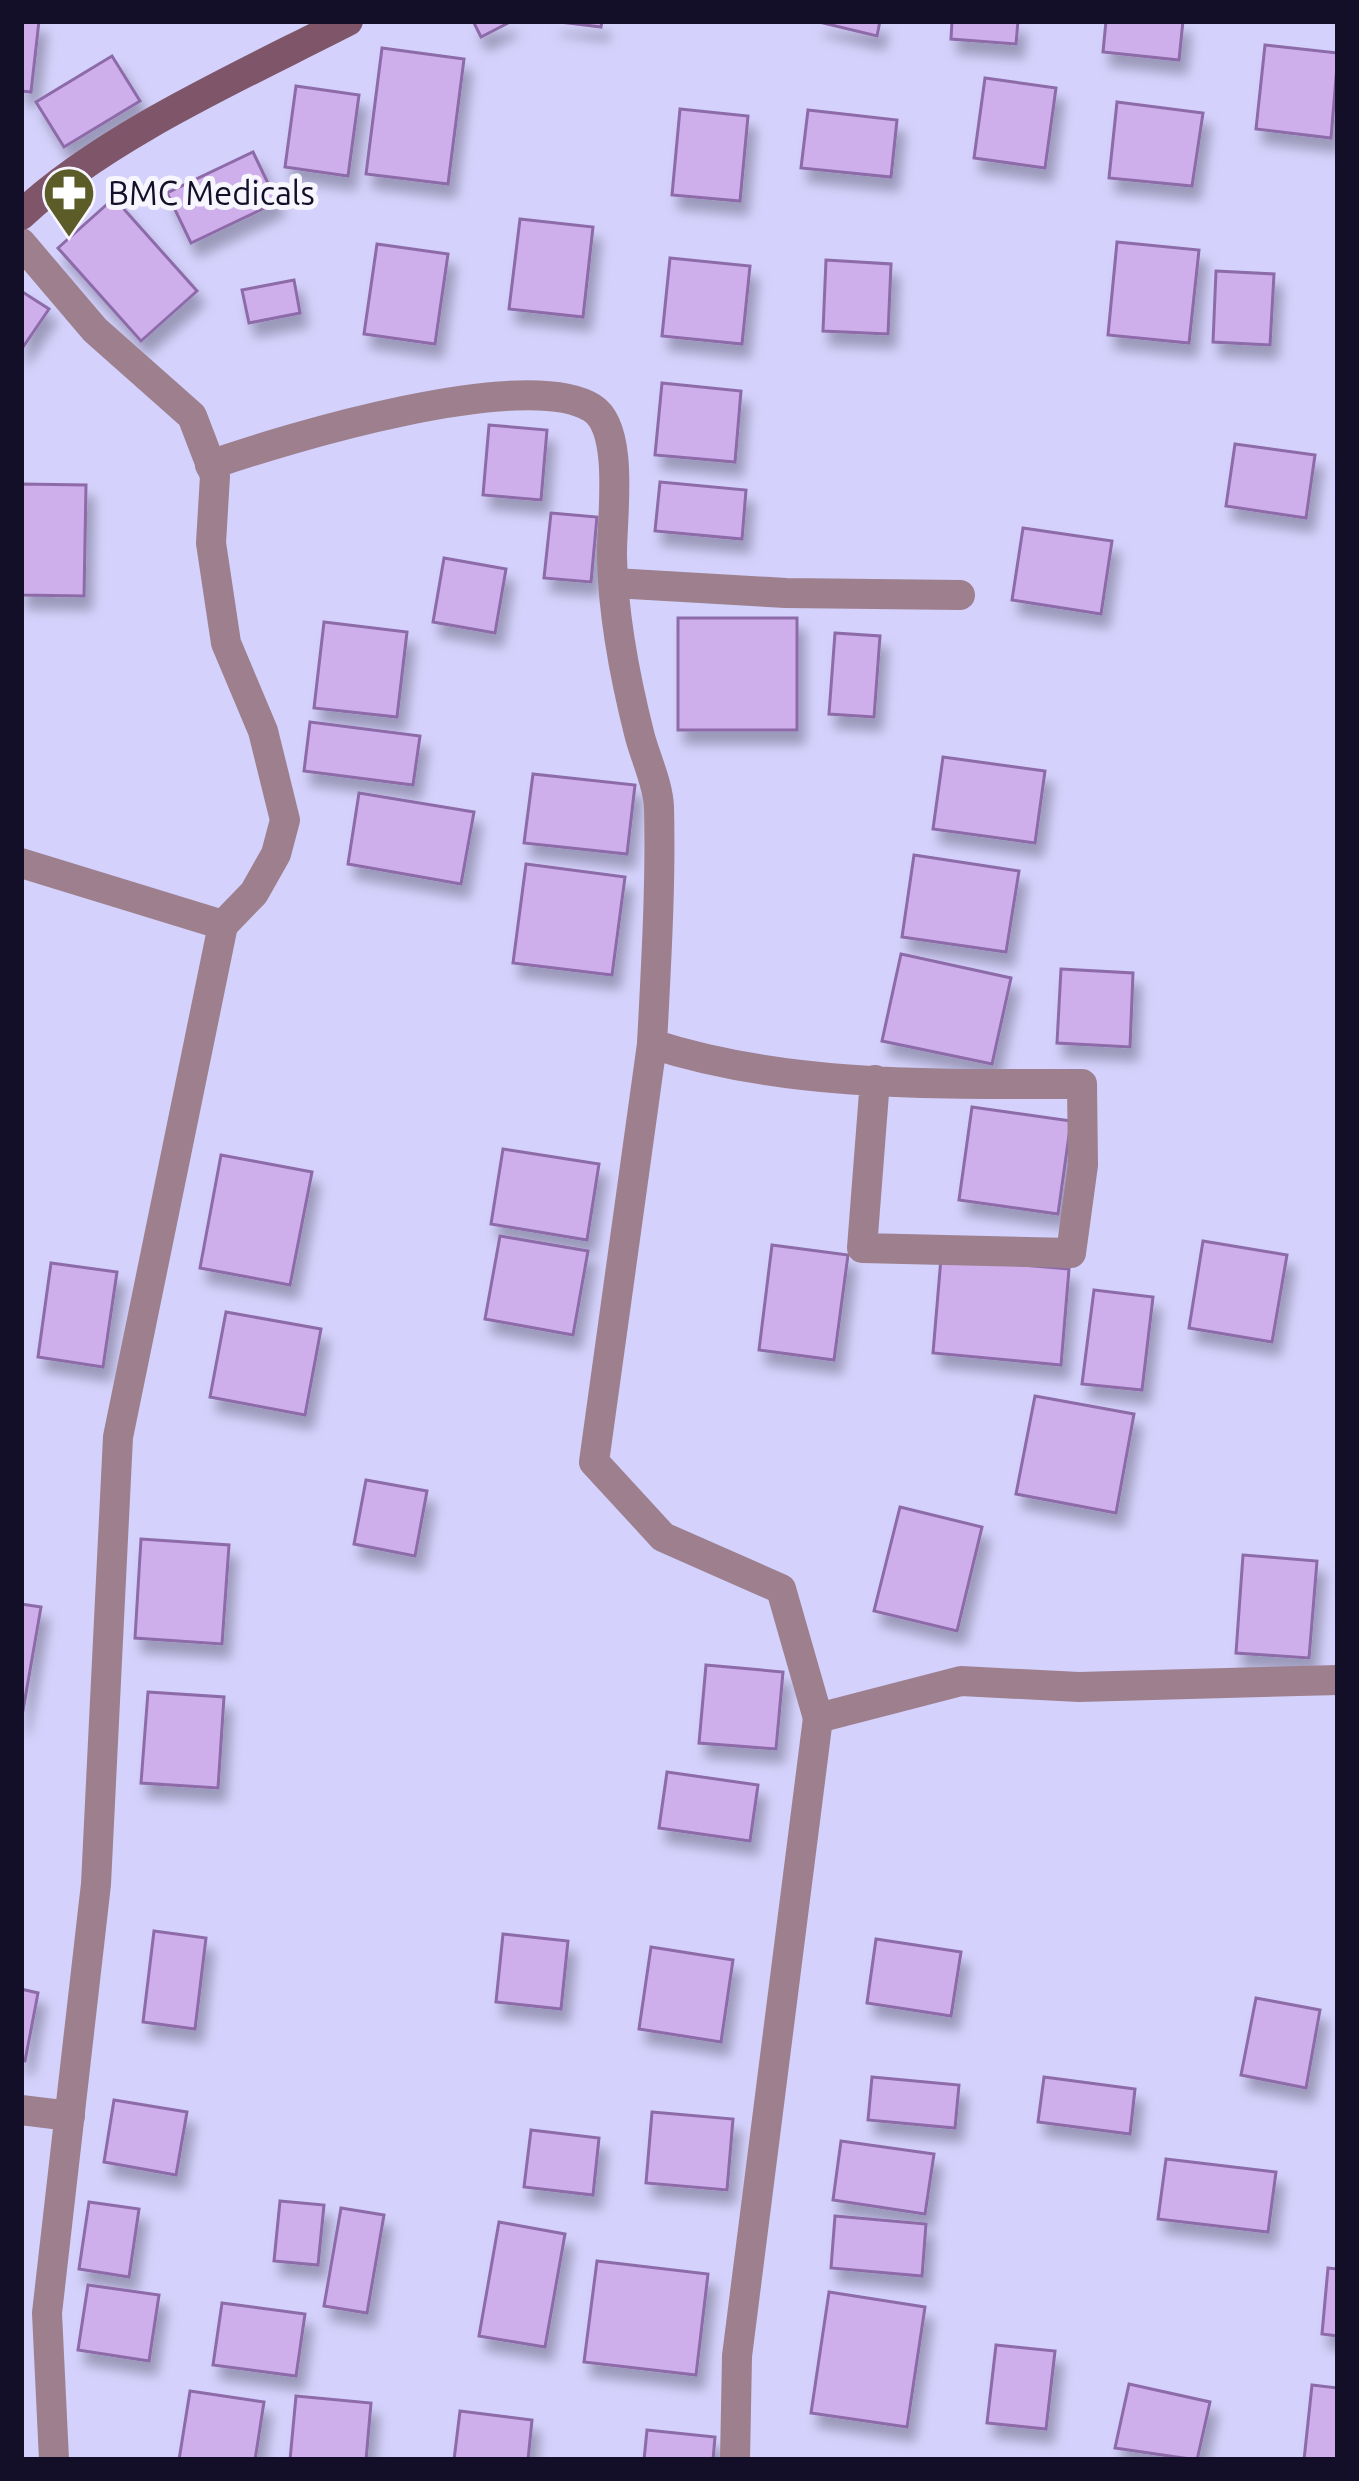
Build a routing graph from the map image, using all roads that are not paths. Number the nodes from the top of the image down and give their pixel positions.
1 (348, 21) edge
2 (21, 215) edge
3 (21, 243) edge
4 (210, 465) junction
5 (614, 583) junction
6 (960, 595) dead end
7 (21, 863) edge
8 (223, 925) junction
9 (652, 1044) junction
10 (875, 1080) junction
11 (1338, 1680) edge
12 (818, 1718) junction
13 (21, 2110) edge
14 (70, 2116) junction
15 (53, 2460) edge
16 (735, 2460) edge

1 - 2 main road
3 - 4 street
4 - 5 street
4 - 8 street
5 - 6 street
5 - 9 street
7 - 8 street
8 - 14 street
9 - 10 street
9 - 12 street
10 - 10 street
11 - 12 street
12 - 16 street
13 - 14 street
14 - 15 street

